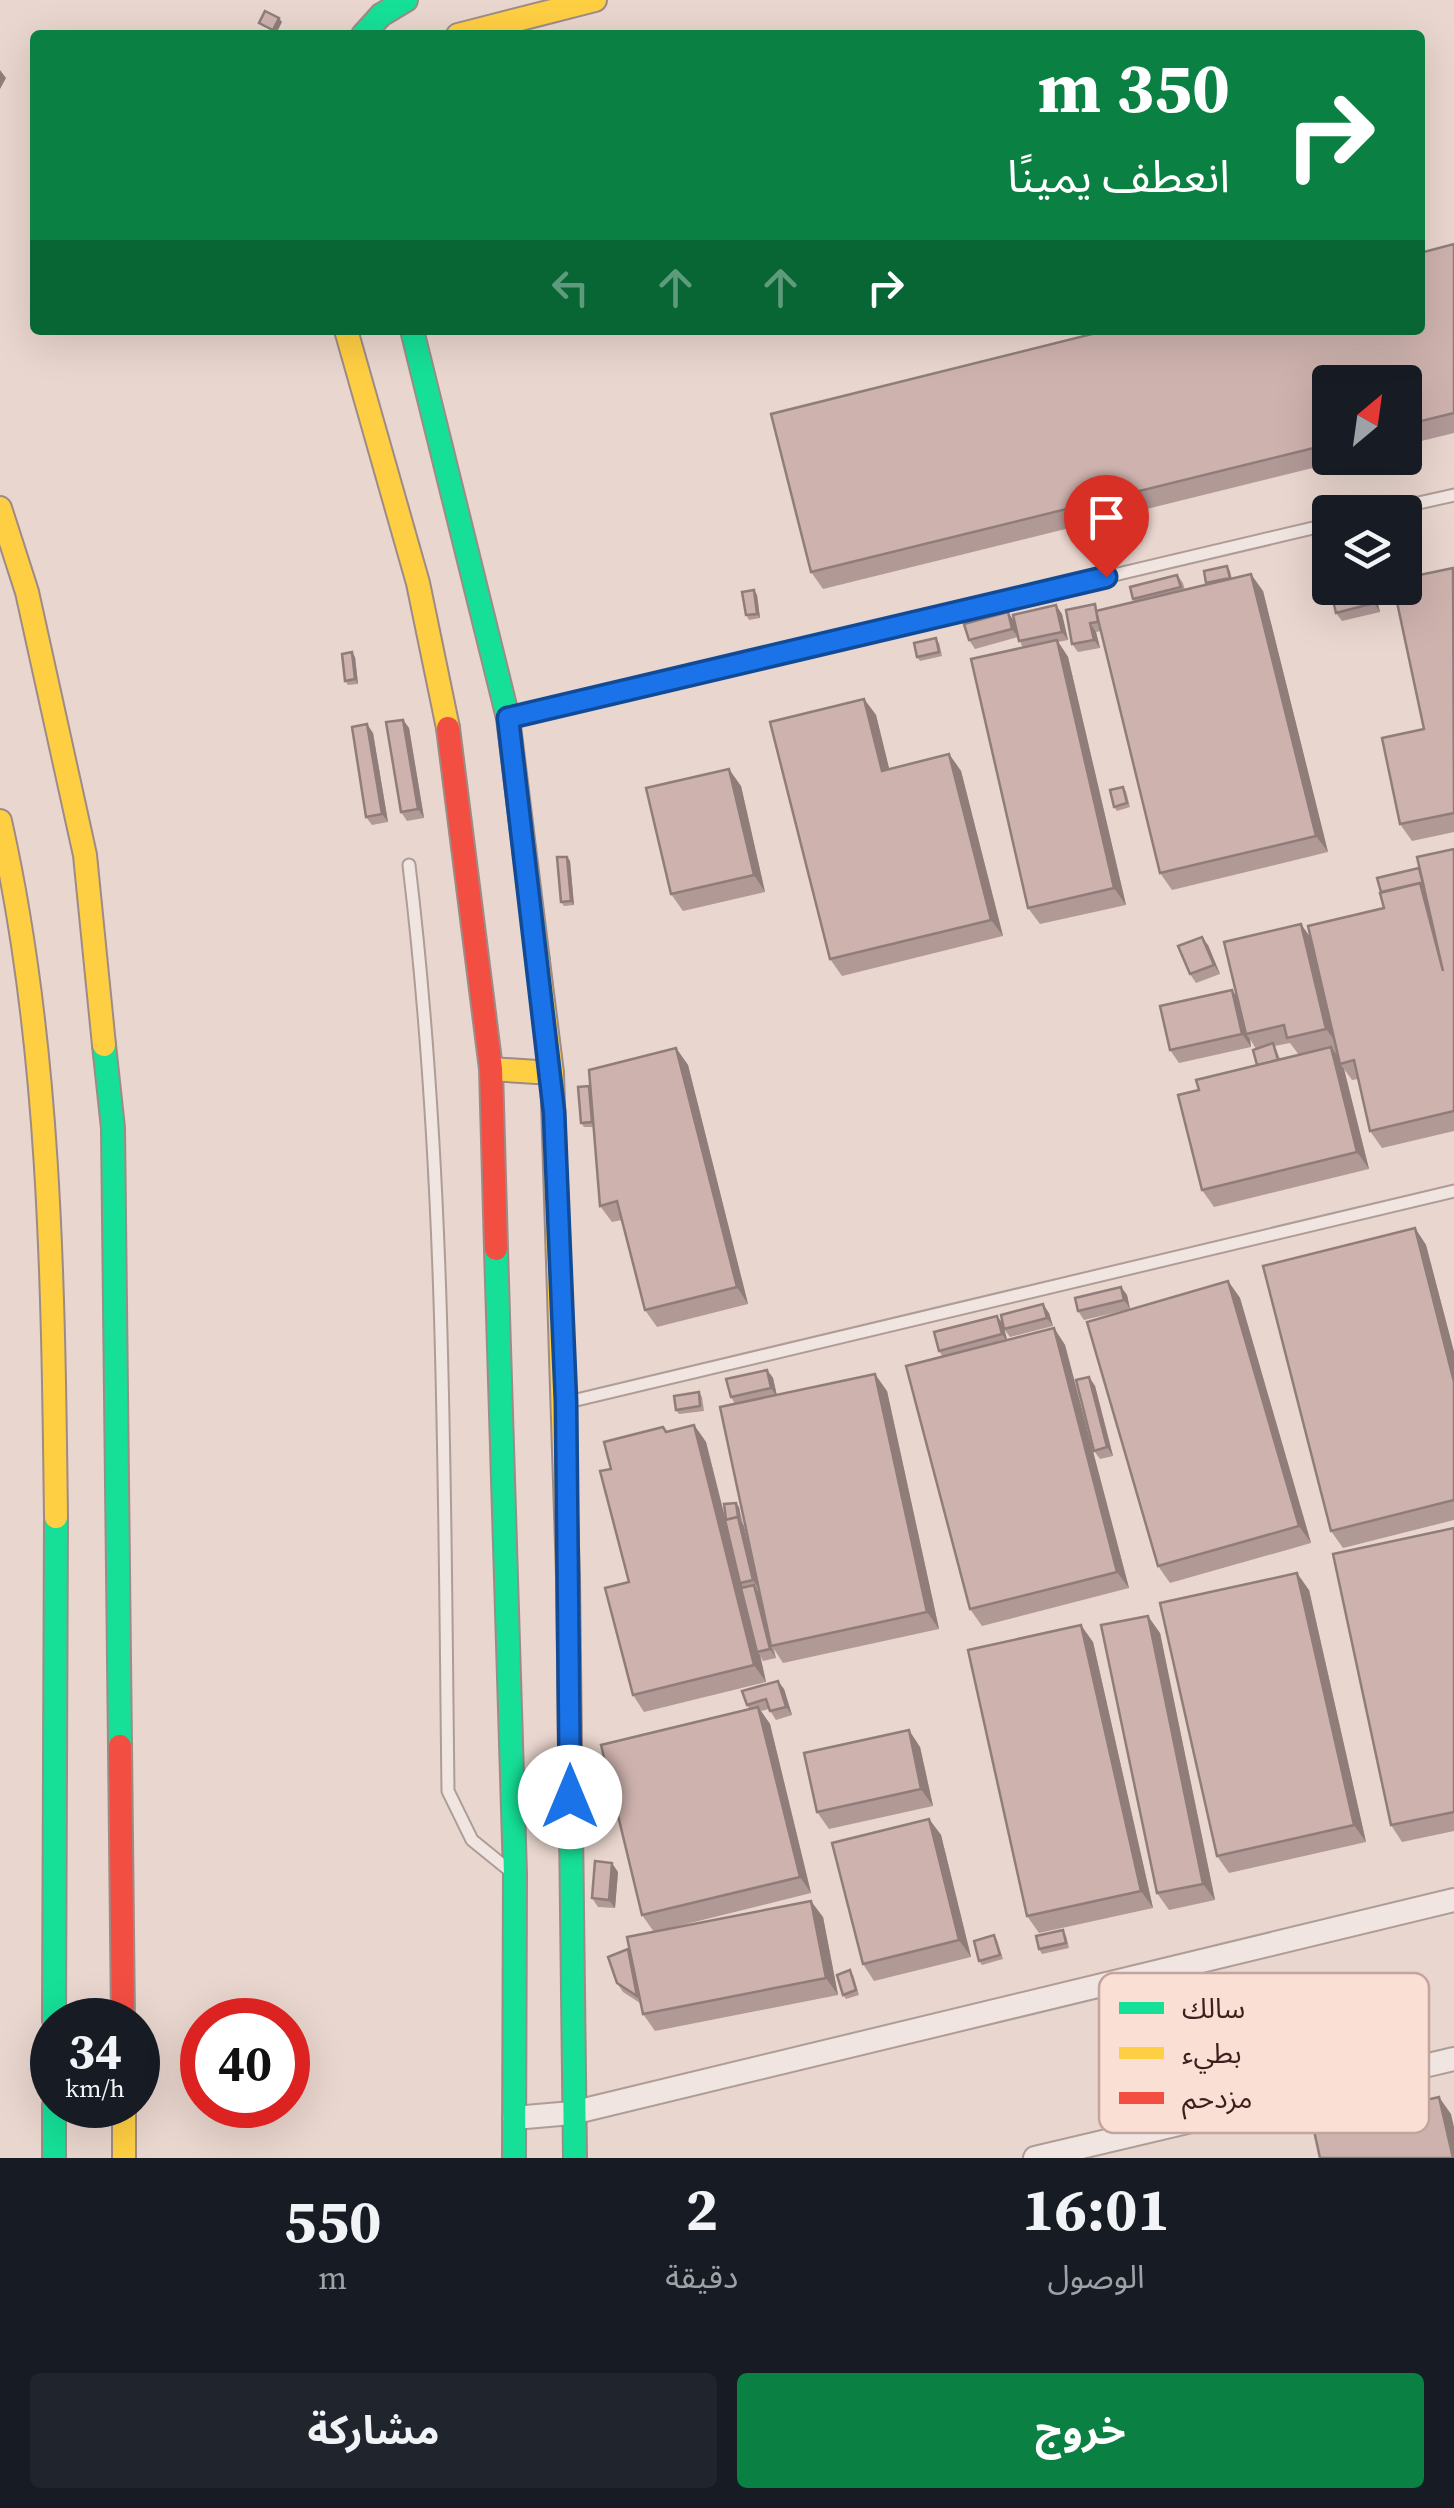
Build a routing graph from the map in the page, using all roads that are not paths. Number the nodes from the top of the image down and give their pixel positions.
1 (406, 0) edge
2 (594, 0) edge
3 (368, 30) edge
4 (477, 30) edge
5 (347, 335) edge
6 (413, 335) edge
7 (1454, 495) edge
8 (1422, 502) edge
9 (0, 508) edge
10 (1312, 528) edge
11 (508, 718) junction
12 (0, 821) edge
13 (409, 865) dead end
14 (491, 1068) junction
15 (552, 1073) junction
16 (1454, 1191) edge
17 (566, 1402) junction
18 (515, 1874) junction
19 (1454, 1900) edge
20 (1152, 1973) edge
21 (1099, 1986) edge
22 (54, 1998) edge
23 (123, 1998) edge
24 (1454, 2059) edge
25 (1429, 2065) edge
26 (572, 2113) junction
27 (514, 2118) junction
28 (54, 2128) edge
29 (124, 2128) edge
30 (1141, 2133) edge
31 (54, 2158) edge
32 (124, 2158) edge
33 (514, 2158) edge
34 (574, 2158) edge
35 (1035, 2158) edge

1 - 3 street
2 - 4 street
5 - 14 street
6 - 11 street
7 - 8 lane
9 - 23 street
10 - 11 lane
11 - 15 street
12 - 22 street
13 - 18 lane
14 - 15 street
14 - 18 street
15 - 17 street
16 - 17 lane
17 - 26 street
18 - 27 street
19 - 20 street
21 - 26 street
24 - 25 street
26 - 27 street
26 - 34 street
27 - 33 street
28 - 31 street
29 - 32 street
30 - 35 street

